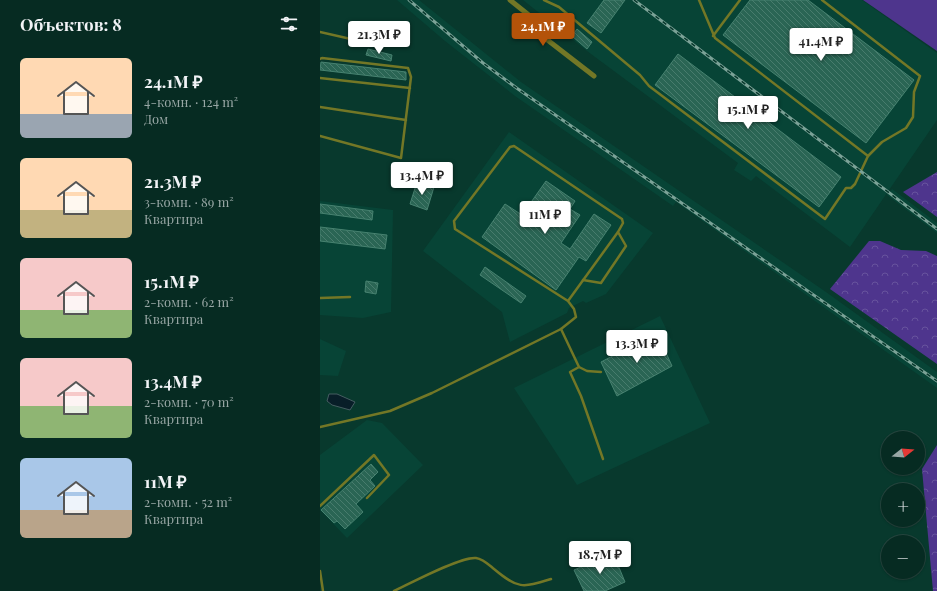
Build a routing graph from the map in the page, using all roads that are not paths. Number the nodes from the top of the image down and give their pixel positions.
1 (510, 0) edge
2 (544, 0) edge
3 (699, 0) edge
4 (740, 0) edge
5 (822, 0) edge
6 (320, 32) edge
7 (713, 36) junction
8 (364, 42) dead end
9 (320, 59) edge
10 (594, 76) dead end
11 (320, 78) edge
12 (410, 88) junction
13 (320, 107) edge
14 (406, 120) junction
15 (320, 136) edge
16 (868, 156) junction
17 (618, 232) junction
18 (583, 280) junction
19 (350, 297) dead end
20 (320, 298) edge
21 (568, 301) junction
22 (561, 329) junction
23 (579, 367) junction
24 (601, 372) dead end
25 (320, 427) edge
26 (603, 459) dead end
27 (367, 498) dead end
28 (320, 506) edge
29 (320, 571) edge
30 (551, 579) dead end
31 (323, 591) edge
32 (394, 591) edge

1 - 10 street
2 - 16 lane
3 - 7 lane
4 - 7 lane
5 - 16 lane
6 - 8 lane
7 - 16 lane
9 - 12 lane
11 - 12 lane
12 - 14 lane
13 - 14 lane
14 - 15 lane
17 - 18 lane
17 - 18 lane
17 - 21 lane
18 - 21 lane
19 - 20 lane
21 - 22 lane
22 - 23 lane
22 - 25 lane
23 - 24 lane
23 - 26 lane
27 - 28 lane
29 - 31 lane
30 - 32 lane

